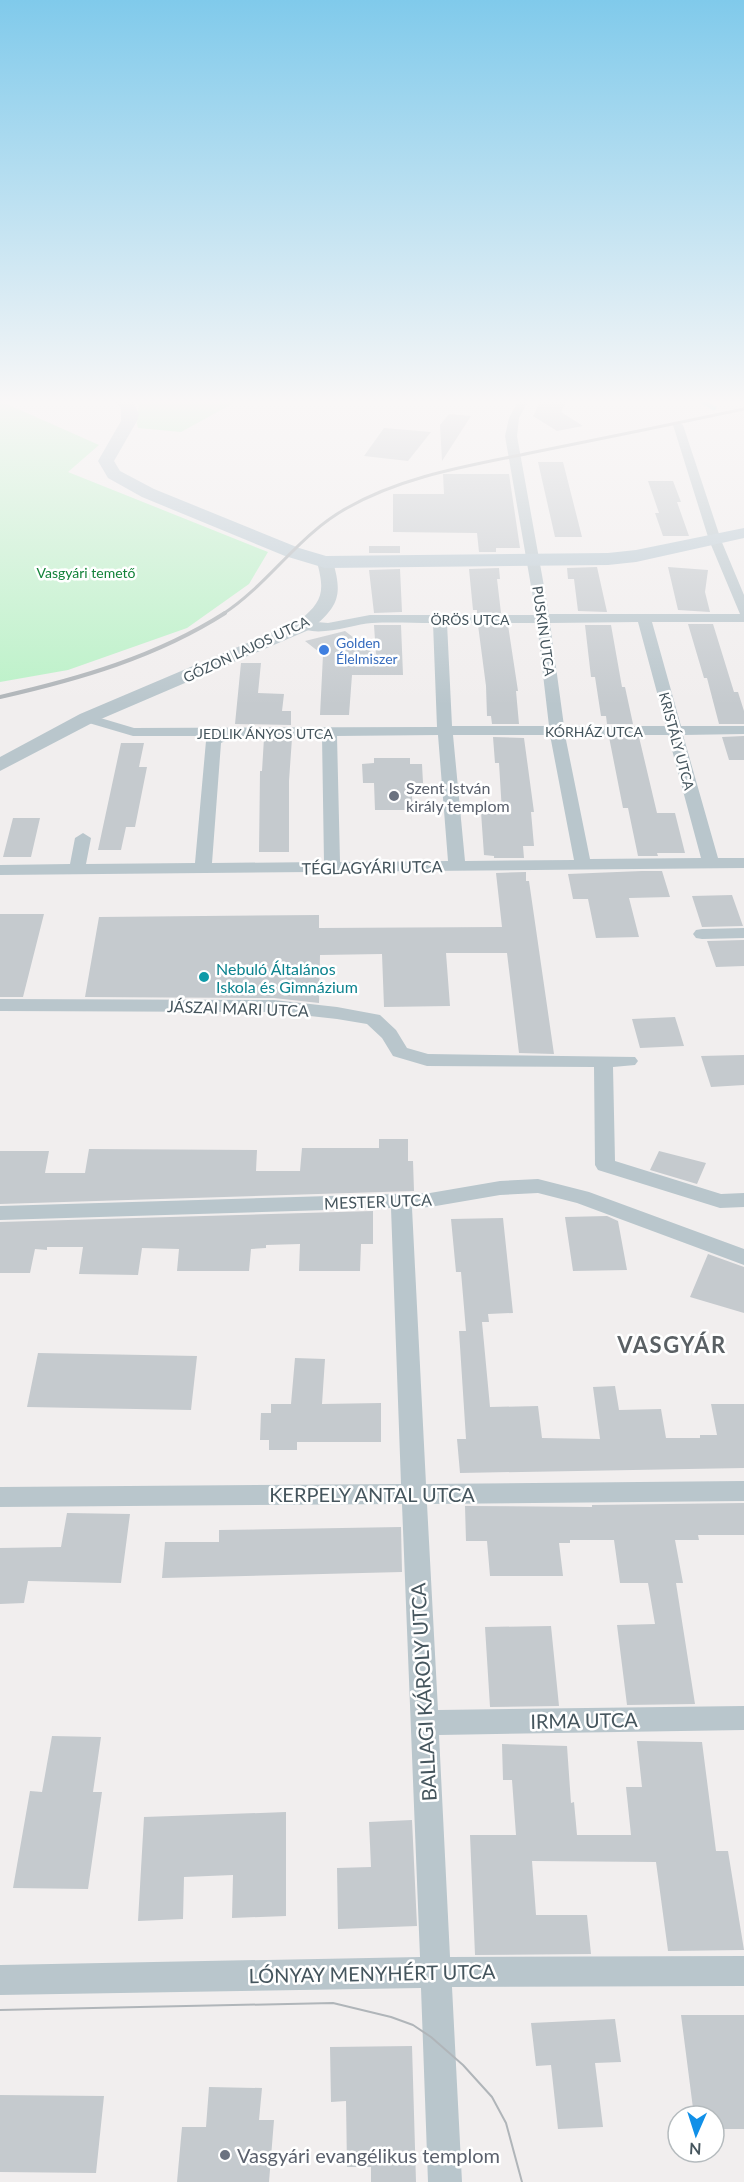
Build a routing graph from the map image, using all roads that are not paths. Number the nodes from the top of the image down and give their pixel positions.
1 (167, 501) edge
2 (523, 501) edge
3 (702, 501) edge
4 (744, 533) edge
5 (715, 540) junction
6 (534, 560) junction
7 (325, 562) junction
8 (744, 611) edge
9 (644, 618) junction
10 (744, 618) edge
11 (440, 619) junction
12 (543, 619) junction
13 (305, 625) junction
14 (87, 718) junction
15 (674, 730) junction
16 (744, 730) edge
17 (557, 731) junction
18 (445, 732) junction
19 (231, 733) junction
20 (329, 733) junction
21 (0, 765) edge
22 (83, 837) dead end
23 (711, 863) junction
24 (744, 863) edge
25 (583, 865) junction
26 (457, 866) junction
27 (332, 868) junction
28 (203, 869) junction
29 (0, 870) edge
30 (77, 870) junction
31 (744, 933) edge
32 (702, 934) dead end
33 (0, 1005) edge
34 (603, 1061) junction
35 (628, 1061) dead end
36 (744, 1200) edge
37 (401, 1201) junction
38 (0, 1213) edge
39 (744, 1257) edge
40 (744, 1491) edge
41 (414, 1493) junction
42 (0, 1497) edge
43 (744, 1718) edge
44 (424, 1723) junction
45 (744, 1971) edge
46 (435, 1972) junction
47 (0, 1980) edge
48 (445, 2182) edge

1 - 7 main road
2 - 6 street, PUSKIN UTCA
3 - 5 street
4 - 5 main road
5 - 6 main road
5 - 8 street
6 - 7 main road
6 - 12 street, PUSKIN UTCA
7 - 13 street, GÓZON LAJOS UTCA
9 - 10 street, ÖRÖS UTCA
9 - 12 street, ÖRÖS UTCA
9 - 15 street, KRISTÁLY UTCA
11 - 12 street, ÖRÖS UTCA
11 - 13 street, ÖRÖS UTCA
11 - 18 street
12 - 17 street, PUSKIN UTCA
13 - 14 street, GÓZON LAJOS UTCA
14 - 19 street, JEDLIK ÁNYOS UTCA
14 - 21 street, GÓZON LAJOS UTCA
15 - 16 street, KÓRHÁZ UTCA
15 - 17 street, KÓRHÁZ UTCA
15 - 23 street, KRISTÁLY UTCA
17 - 18 street, KÓRHÁZ UTCA
17 - 25 street, PUSKIN UTCA
18 - 20 street, JEDLIK ÁNYOS UTCA
18 - 26 street
19 - 20 street, JEDLIK ÁNYOS UTCA
19 - 28 street
20 - 27 street
22 - 30 street
23 - 24 street, TÉGLAGYÁRI UTCA
23 - 25 street, TÉGLAGYÁRI UTCA
25 - 26 street, TÉGLAGYÁRI UTCA
26 - 27 street, TÉGLAGYÁRI UTCA
27 - 28 street, TÉGLAGYÁRI UTCA
28 - 30 street, TÉGLAGYÁRI UTCA
29 - 30 street, TÉGLAGYÁRI UTCA
31 - 32 street
33 - 34 street, JÁSZAI MARI UTCA
34 - 35 street, JÁSZAI MARI UTCA
34 - 36 street
37 - 38 street, MESTER UTCA
37 - 39 street, MESTER UTCA
37 - 41 street, BALLAGI KÁROLY UTCA
40 - 41 street, KERPELY ANTAL UTCA
41 - 42 street, KERPELY ANTAL UTCA
41 - 44 street, BALLAGI KÁROLY UTCA
43 - 44 street, IRMA UTCA
44 - 46 street, BALLAGI KÁROLY UTCA
45 - 46 street, LÓNYAY MENYHÉRT UTCA
46 - 47 street, LÓNYAY MENYHÉRT UTCA
46 - 48 street, BALLAGI KÁROLY UTCA

